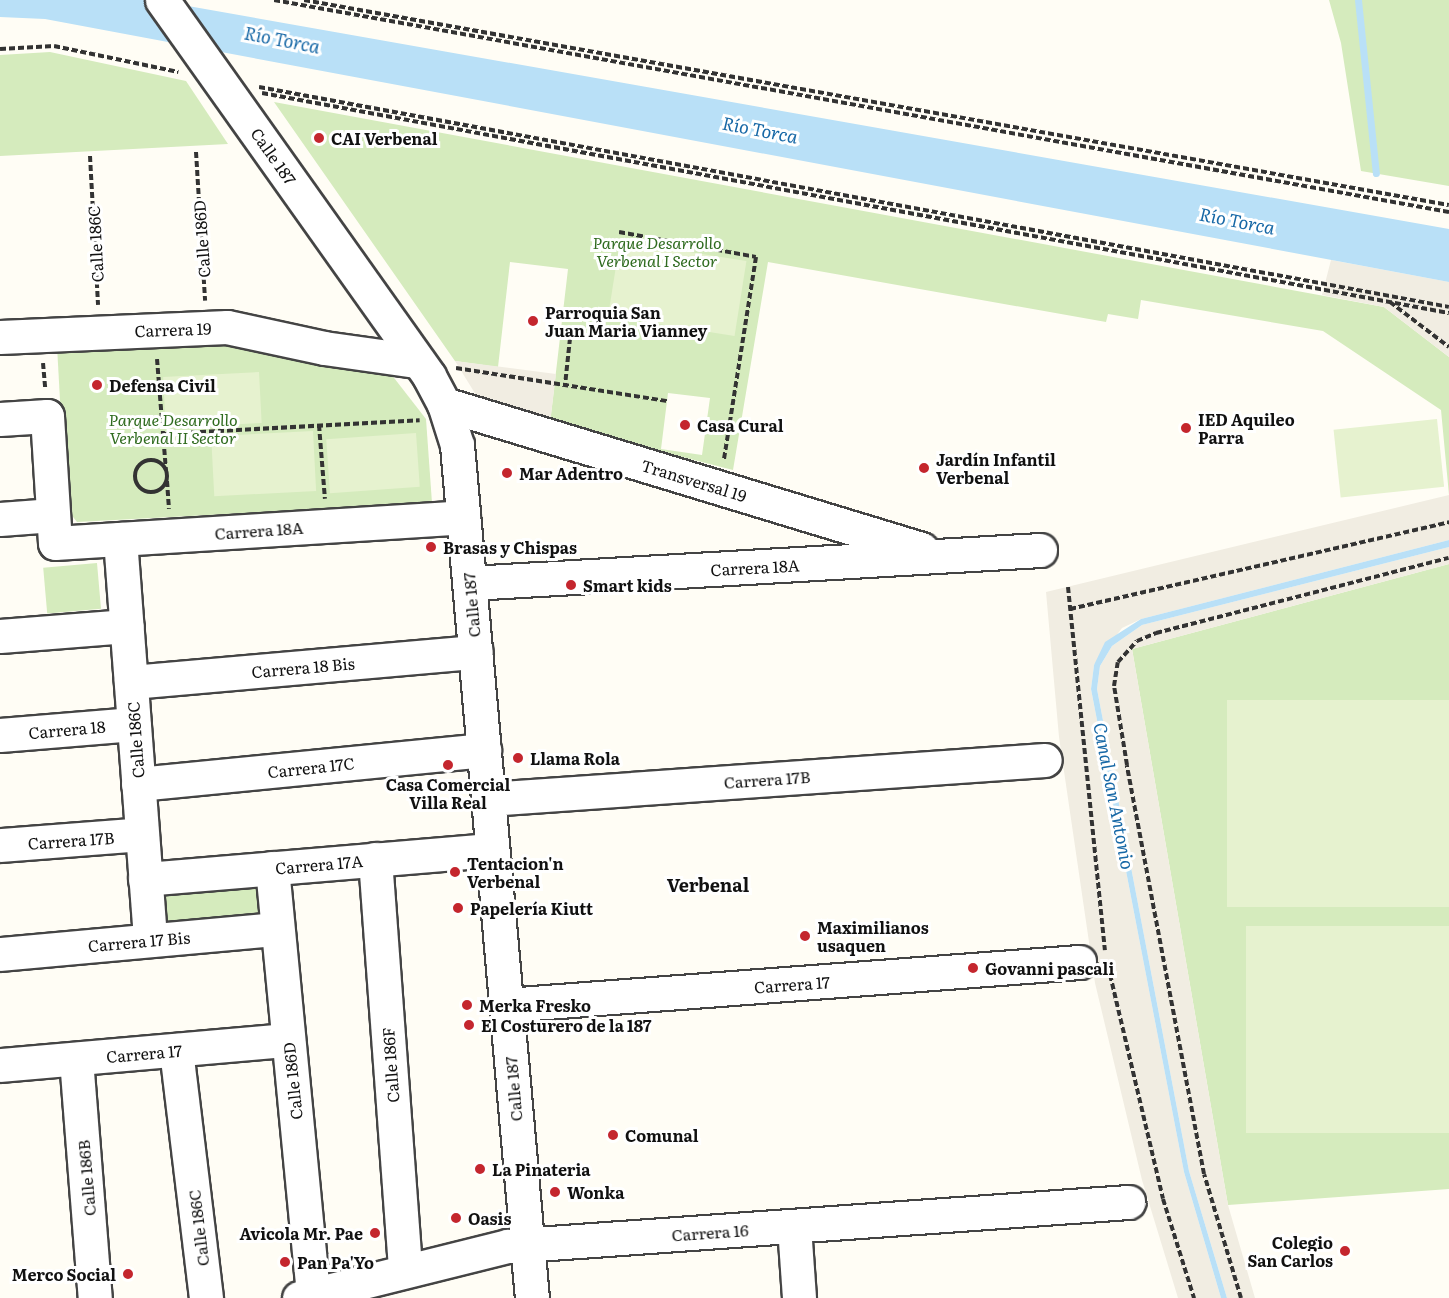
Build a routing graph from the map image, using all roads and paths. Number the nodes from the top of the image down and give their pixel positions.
1 (162, 0) edge
2 (274, 0) edge
3 (304, 0) edge
4 (0, 49) edge
5 (219, 78) junction
6 (263, 94) junction
7 (196, 152) dead end
8 (90, 156) dead end
9 (1449, 205) edge
10 (1449, 212) edge
11 (619, 232) dead end
12 (1378, 292) junction
13 (1389, 301) junction
14 (1449, 307) edge
15 (380, 308) junction
16 (1449, 313) edge
17 (207, 327) junction
18 (561, 328) dead end
19 (155, 329) junction
20 (99, 332) junction
21 (42, 335) junction
22 (0, 337) edge
23 (1449, 347) edge
24 (343, 351) junction
25 (417, 361) junction
26 (452, 368) dead end
27 (526, 370) dead end
28 (526, 379) junction
29 (565, 385) junction
30 (667, 401) dead end
31 (438, 412) junction
32 (47, 416) junction
33 (0, 419) edge
34 (319, 425) junction
35 (164, 434) junction
36 (723, 467) dead end
37 (166, 471) junction
38 (463, 517) junction
39 (0, 519) edge
40 (1449, 522) edge
41 (327, 526) junction
42 (54, 529) junction
43 (120, 539) junction
44 (1040, 550) dead end
45 (944, 556) junction
46 (1449, 558) edge
47 (470, 584) junction
48 (1068, 587) dead end
49 (1070, 609) junction
50 (127, 626) junction
51 (0, 636) edge
52 (476, 652) junction
53 (131, 681) junction
54 (134, 723) junction
55 (0, 735) edge
56 (484, 750) junction
57 (1045, 760) dead end
58 (138, 784) junction
59 (488, 799) junction
60 (142, 834) junction
61 (0, 845) edge
62 (492, 850) junction
63 (375, 859) junction
64 (272, 868) junction
65 (146, 879) junction
66 (277, 929) junction
67 (150, 940) junction
68 (0, 954) edge
69 (1079, 962) dead end
70 (506, 1005) junction
71 (288, 1040) junction
72 (176, 1050) junction
73 (76, 1059) junction
74 (0, 1065) edge
75 (1128, 1202) dead end
76 (794, 1226) junction
77 (528, 1245) junction
78 (405, 1270) junction
79 (306, 1296) edge
80 (95, 1298) edge
81 (206, 1298) edge
82 (532, 1298) edge
83 (799, 1298) edge
84 (1194, 1298) edge
85 (1241, 1298) edge

1 - 5 street, Calle 187
2 - 10 path
3 - 9 path
4 - 5 path
5 - 6 path
5 - 15 street, Calle 187
6 - 12 path
6 - 13 path
7 - 17 path, Calle 186D
8 - 20 path, Calle 186C
11 - 36 path
12 - 13 path
12 - 14 path
13 - 16 path
13 - 23 path
15 - 24 street
15 - 25 street, Calle 187
17 - 19 street, Carrera 19
17 - 24 street, Carrera 19
18 - 29 path
19 - 20 street, Carrera 19
19 - 35 path
20 - 21 street, Carrera 19
21 - 22 street, Carrera 19
21 - 32 path
24 - 25 street, Carrera 19
25 - 31 street, Calle 187
26 - 28 path
27 - 28 path
28 - 29 path
29 - 30 path
31 - 34 path
31 - 38 street, Calle 187
31 - 45 street, Transversal 19
32 - 33 street
32 - 42 street
34 - 35 path
34 - 41 path
35 - 37 path
37 - 37 path
38 - 41 street, Carrera 18A
38 - 47 street, Calle 187
39 - 42 street, Carrera 18A
40 - 49 path
41 - 43 street, Carrera 18A
42 - 43 street, Carrera 18A
43 - 50 street, Calle 186C
44 - 45 street, Carrera 18A
45 - 47 street, Carrera 18A
46 - 85 path
47 - 52 street, Calle 187
48 - 49 path
49 - 84 path
50 - 51 street
50 - 53 street, Calle 186C
52 - 53 street, Carrera 18 Bis
52 - 56 street, Calle 187
53 - 54 street, Calle 186C
54 - 55 street, Carrera 18
54 - 58 street, Calle 186C
56 - 58 street, Carrera 17C
56 - 59 street, Calle 187
57 - 59 street, Carrera 17B
58 - 60 street, Calle 186C
59 - 62 street, Calle 187
60 - 61 street, Carrera 17B
60 - 65 street, Calle 186C
62 - 63 street, Carrera 17A
62 - 70 street, Calle 187
63 - 64 street, Carrera 17A
63 - 78 street, Calle 186F
64 - 65 street, Carrera 17A
64 - 66 street, Calle 186D
65 - 67 street, Calle 186C
66 - 67 street, Carrera 17 Bis
66 - 71 street, Calle 186D
67 - 68 street, Carrera 17 Bis
69 - 70 street, Carrera 17
70 - 77 street, Calle 187
71 - 72 street, Carrera 17
71 - 79 street, Calle 186D
72 - 73 street, Carrera 17
72 - 81 street, Calle 186C
73 - 74 street, Carrera 17
73 - 80 street, Calle 186B
75 - 76 street, Carrera 16
76 - 77 street, Carrera 16
76 - 83 street
77 - 78 street, Carrera 16
77 - 82 street, Calle 187
78 - 79 street, Carrera 16

